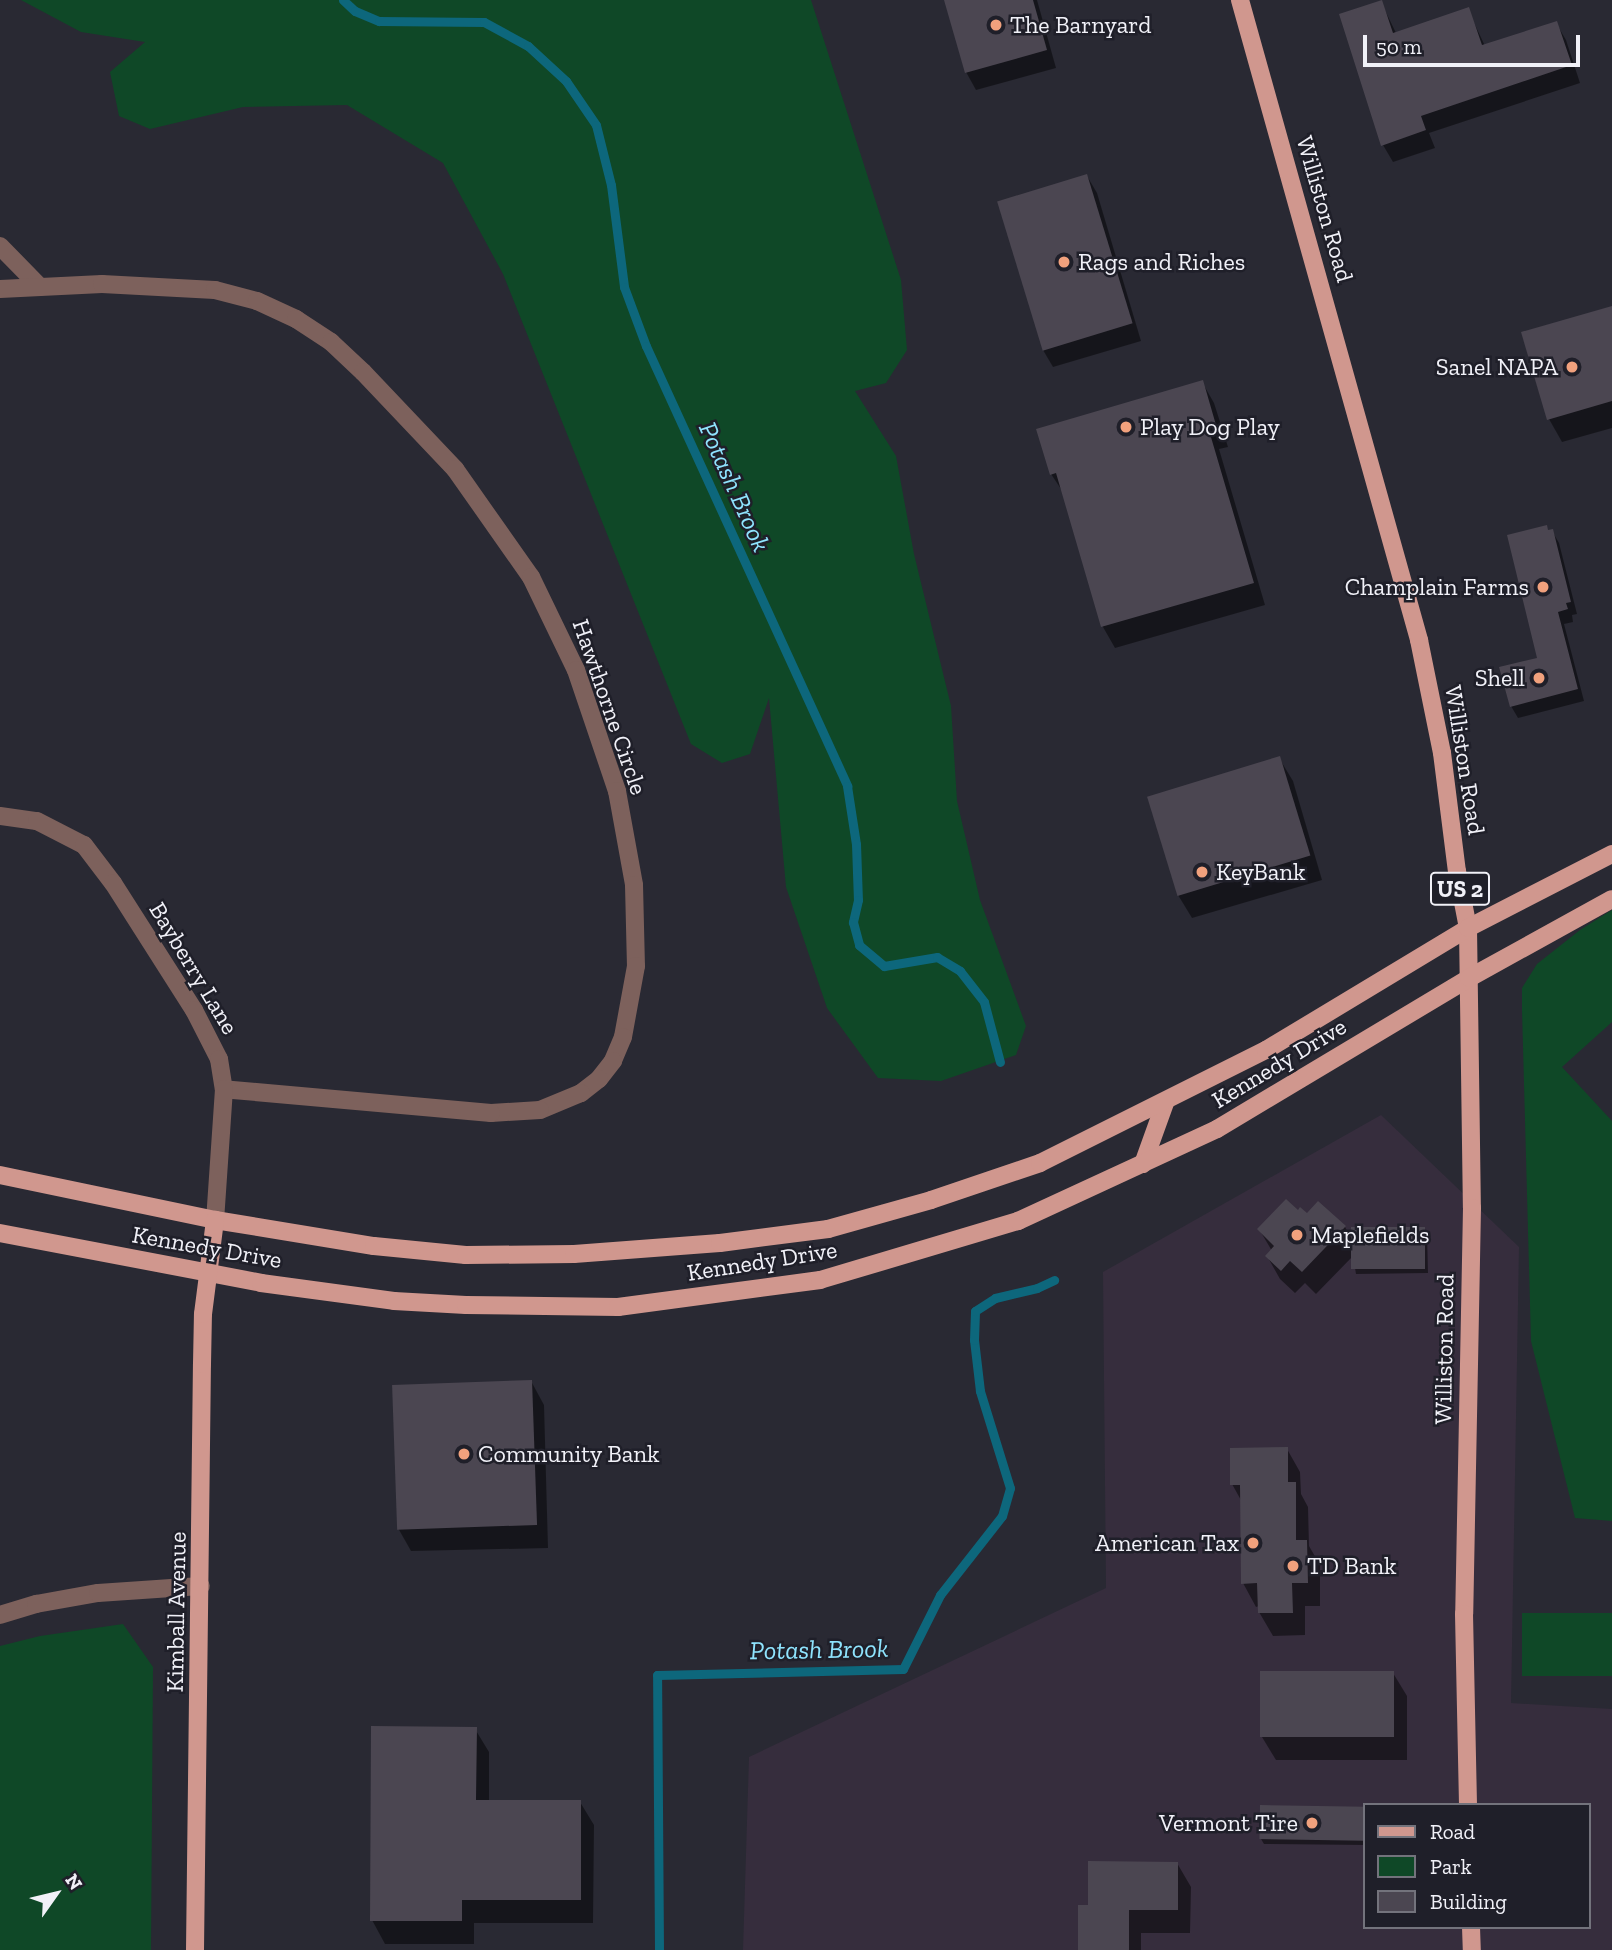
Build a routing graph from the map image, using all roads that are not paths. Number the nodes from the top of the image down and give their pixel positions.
1 (1240, 0) edge
2 (0, 246) edge
3 (40, 287) junction
4 (0, 289) edge
5 (0, 816) edge
6 (1612, 855) edge
7 (1612, 899) edge
8 (1468, 928) junction
9 (1469, 978) junction
10 (224, 1089) junction
11 (1165, 1103) junction
12 (1143, 1164) junction
13 (0, 1175) edge
14 (215, 1220) junction
15 (0, 1233) edge
16 (208, 1274) junction
17 (201, 1586) junction
18 (0, 1615) edge
19 (1468, 1803) edge
20 (1471, 1929) edge
21 (195, 1950) edge
22 (1472, 1950) edge

1 - 8 main road, Williston Road / US 2
2 - 3 street
3 - 4 street, Hawthorne Circle
3 - 10 street, Hawthorne Circle
5 - 10 street, Bayberry Lane
6 - 8 main road, Kennedy Drive
7 - 9 main road, Kennedy Drive
8 - 9 main road, Williston Road / US 2
8 - 11 main road, Kennedy Drive
9 - 12 main road, Kennedy Drive
9 - 19 main road, Williston Road / US 2
10 - 14 street, Bayberry Lane
11 - 12 main road
11 - 14 main road, Kennedy Drive
12 - 16 main road, Kennedy Drive
13 - 14 main road, Kennedy Drive
14 - 16 main road, Kimball Avenue
15 - 16 main road, Kennedy Drive
16 - 17 main road, Kimball Avenue
17 - 18 street
17 - 21 main road, Kimball Avenue
20 - 22 main road

